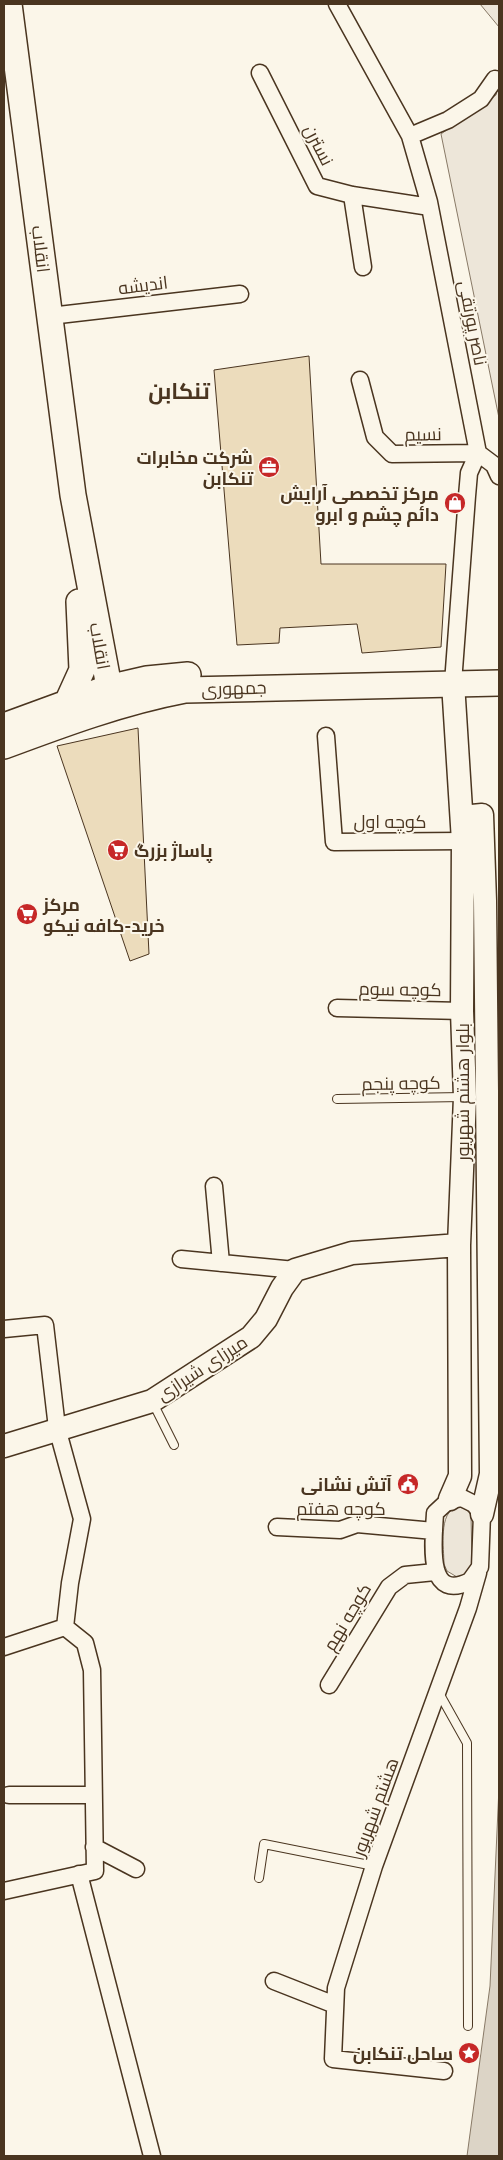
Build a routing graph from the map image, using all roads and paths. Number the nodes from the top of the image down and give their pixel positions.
1 (8, 4) edge
2 (337, 4) edge
3 (260, 73) dead end
4 (495, 79) dead end
5 (12, 86) edge
6 (410, 136) junction
7 (352, 195) junction
8 (430, 207) junction
9 (363, 267) dead end
10 (240, 294) dead end
11 (50, 316) junction
12 (360, 380) dead end
13 (478, 452) junction
14 (499, 476) edge
15 (73, 495) junction
16 (499, 670) edge
17 (462, 676) junction
18 (499, 683) edge
19 (111, 698) junction
20 (67, 703) junction
21 (4, 726) edge
22 (326, 736) dead end
23 (4, 746) edge
24 (472, 816) junction
25 (463, 841) junction
26 (337, 1008) dead end
27 (462, 1011) junction
28 (465, 1097) junction
29 (337, 1099) dead end
30 (214, 1186) dead end
31 (460, 1245) junction
32 (181, 1259) dead end
33 (221, 1263) junction
34 (296, 1270) junction
35 (4, 1329) edge
36 (152, 1401) junction
37 (57, 1428) junction
38 (174, 1445) dead end
39 (4, 1446) edge
40 (450, 1500) junction
41 (482, 1514) junction
42 (277, 1527) dead end
43 (434, 1531) junction
44 (435, 1572) junction
45 (478, 1573) junction
46 (65, 1627) junction
47 (4, 1647) edge
48 (329, 1685) dead end
49 (438, 1691) junction
50 (9, 1795) dead end
51 (93, 1795) junction
52 (94, 1848) junction
53 (374, 1866) junction
54 (136, 1869) dead end
55 (79, 1874) junction
56 (259, 1878) dead end
57 (4, 1891) edge
58 (274, 1981) dead end
59 (335, 2006) junction
60 (468, 2026) dead end
61 (444, 2072) dead end
62 (152, 2156) edge

1 - 5 main road, انقلاب
2 - 6 street, ناصر پورتقی
3 - 7 street, نسترن
4 - 6 street
5 - 11 main road, انقلاب
6 - 8 street, ناصر پورتقی
7 - 8 street, نسترن
7 - 9 street
8 - 13 street, ناصر پورتقی
10 - 11 street, اندیشه
11 - 15 main road, انقلاب
12 - 13 street, نسیم
13 - 14 street
13 - 17 street
15 - 19 main road, انقلاب
15 - 20 main road, انقلاب
16 - 17 main road
17 - 18 main road
17 - 19 main road, جمهوری
17 - 24 street, بلوار هشتم شهریور
19 - 20 main road, جمهوری
19 - 23 main road, جمهوری
20 - 21 main road, جمهوری
22 - 25 street, کوچه اول
24 - 25 street, بلوار هشتم شهریور
24 - 41 street, بلوار هشتم شهریور
25 - 27 street, بلوار هشتم شهریور
26 - 27 street, کوچه سوم
27 - 28 street, بلوار هشتم شهریور
28 - 29 lane, کوچه پنجم
28 - 31 street, بلوار هشتم شهریور
30 - 33 street
31 - 34 street
31 - 40 street, بلوار هشتم شهریور
32 - 33 street
33 - 34 street
34 - 36 street, میرزای شیرازی
35 - 37 street
36 - 37 street, میرزای شیرازی
36 - 38 lane
37 - 39 street, میرزای شیرازی
37 - 46 street
40 - 41 street
40 - 43 street
41 - 45 street
42 - 43 street, کوچه هفتم
43 - 44 street
44 - 45 street
44 - 48 street, کوچه نهم
45 - 49 street, هشتم شهریور
46 - 47 street
46 - 51 street
49 - 53 street, هشتم شهریور
49 - 60 lane
50 - 51 street
51 - 52 street
52 - 54 street
52 - 55 street
53 - 56 lane
53 - 59 street, هشتم شهریور
55 - 57 street
55 - 62 street
58 - 59 street
59 - 61 street, هشتم شهریور

